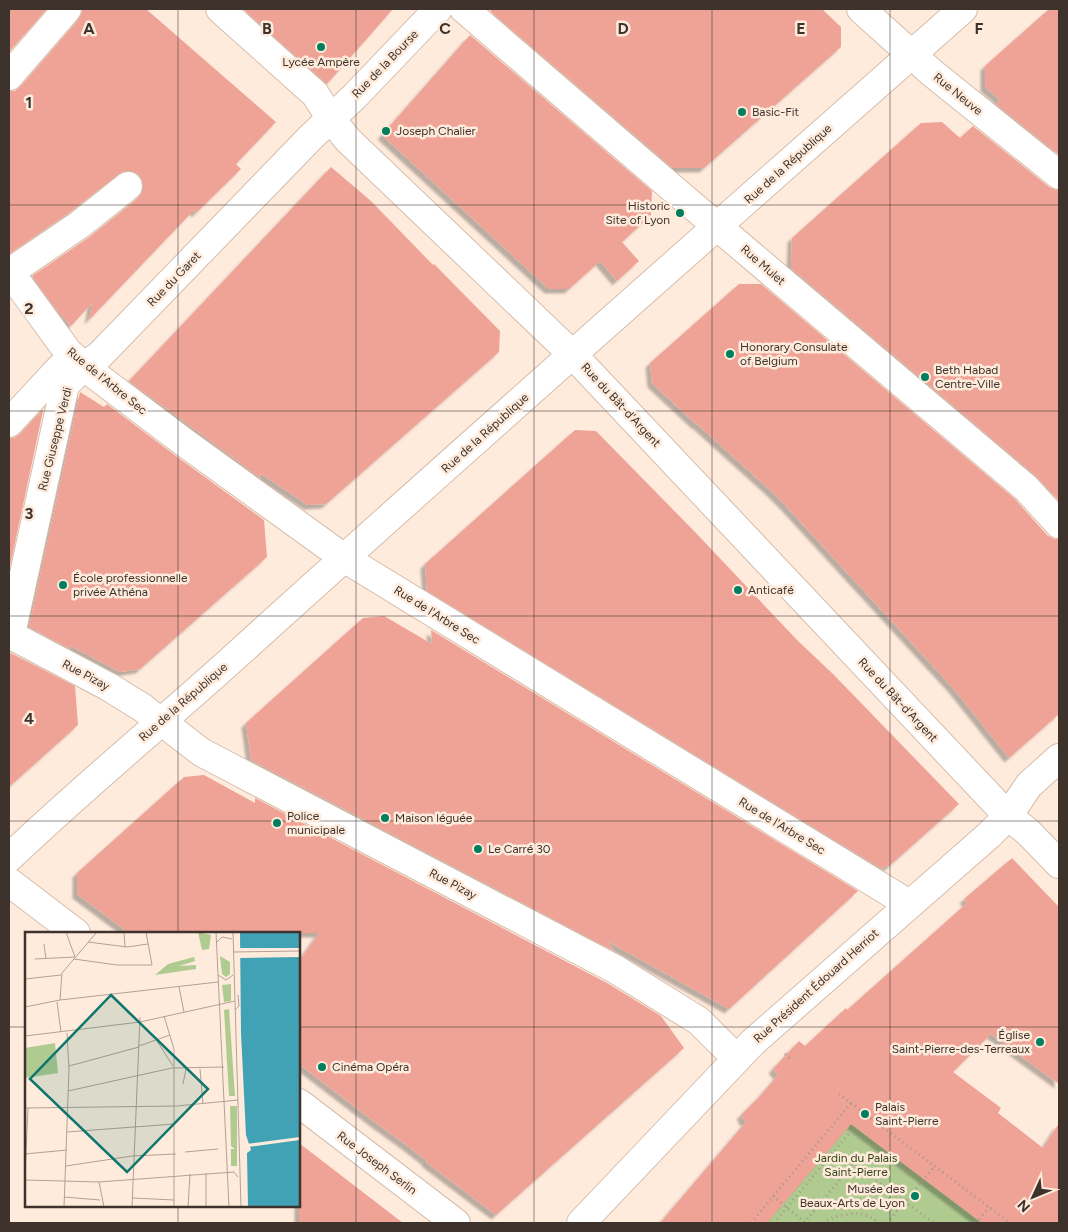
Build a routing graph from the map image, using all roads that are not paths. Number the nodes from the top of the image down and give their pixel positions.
1 (67, 9) edge
2 (220, 9) edge
3 (438, 9) edge
4 (464, 9) edge
5 (860, 9) edge
6 (963, 9) edge
7 (911, 55) junction
8 (9, 76) edge
9 (331, 119) junction
10 (1059, 175) edge
11 (128, 186) dead end
12 (718, 227) junction
13 (9, 272) edge
14 (573, 355) junction
15 (84, 366) junction
16 (9, 423) edge
17 (1059, 524) edge
18 (344, 558) junction
19 (10, 634) edge
20 (160, 722) junction
21 (1059, 758) edge
22 (1008, 816) junction
23 (9, 858) edge
24 (1059, 864) edge
25 (9, 882) edge
26 (909, 904) junction
27 (75, 932) edge
28 (737, 1058) junction
29 (300, 1104) edge
30 (456, 1223) edge
31 (581, 1223) edge

1 - 8 street
2 - 9 street, Rue du Bât-d'Argent
3 - 9 street, Rue de la Bourse
4 - 12 street, Rue Mulet
5 - 7 street, Rue Neuve
6 - 7 street, Rue de la République
7 - 10 street, Rue Neuve
7 - 12 street, Rue de la République
9 - 14 street, Rue du Bât-d'Argent
9 - 15 street, Rue du Garet
11 - 13 street
12 - 14 street, Rue de la République
12 - 17 street, Rue Mulet
13 - 15 street, Rue de l'Arbre Sec
14 - 18 street, Rue de la République
14 - 22 street, Rue du Bât-d'Argent
15 - 16 street
15 - 18 street, Rue de l'Arbre Sec
15 - 19 street, Rue Giuseppe Verdi
18 - 20 street, Rue de la République
18 - 26 street, Rue de l'Arbre Sec
19 - 20 street, Rue Pizay
20 - 23 street, Rue de la République
20 - 28 street, Rue Pizay
21 - 22 street, Rue Président Édouard Herriot
22 - 24 street, Rue du Bât-d'Argent
22 - 26 street, Rue Président Édouard Herriot
25 - 27 street
26 - 28 street, Rue Président Édouard Herriot
28 - 31 street, Rue Président Édouard Herriot
29 - 30 street, Rue Joseph Serlin

